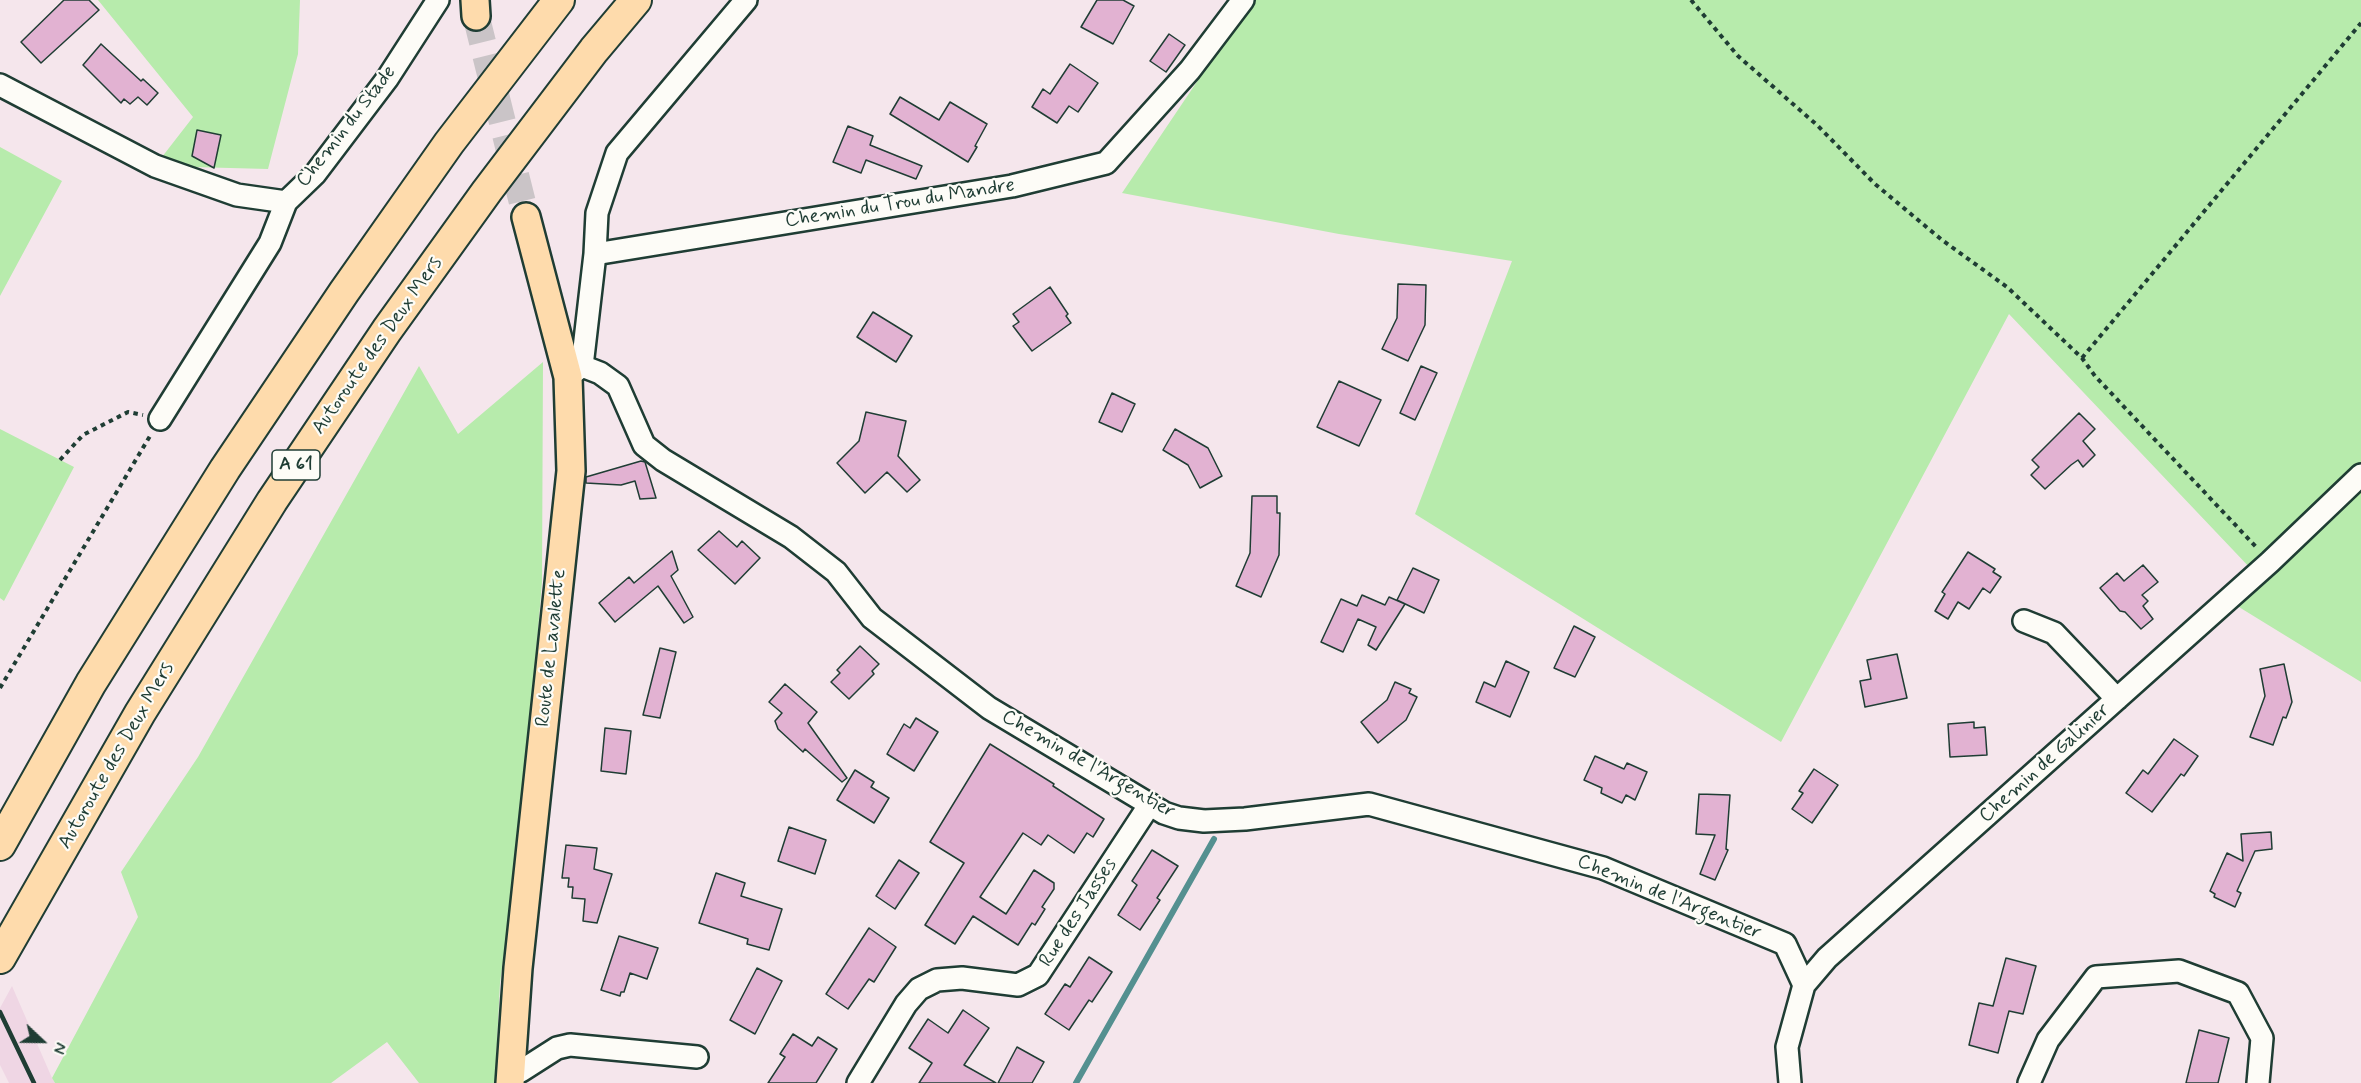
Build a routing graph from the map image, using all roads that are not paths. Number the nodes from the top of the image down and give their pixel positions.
1 (438, 0) edge
2 (559, 0) edge
3 (636, 0) edge
4 (746, 0) edge
5 (1244, 0) edge
6 (0, 85) edge
7 (286, 202) junction
8 (526, 218) tunnel mouth
9 (595, 254) junction
10 (575, 372) junction
11 (160, 418) road end
12 (2361, 475) edge
13 (2024, 621) dead end
14 (2117, 699) junction
15 (1150, 804) junction
16 (0, 845) edge
17 (0, 958) edge
18 (1804, 985) junction
19 (698, 1058) dead end
20 (510, 1079) edge
21 (858, 1083) edge
22 (1790, 1083) edge
23 (2029, 1083) edge
24 (2258, 1083) edge

1 - 7 street, Chemin du Stade
2 - 16 highway, A 61
3 - 17 highway, Autoroute des Deux Mers / A 61
4 - 9 street
5 - 9 street, Chemin du Trou du Mandre
6 - 7 street, Chemin du Stade
7 - 11 street
8 - 10 main road, Route de Lavalette
9 - 10 street
10 - 15 street, Chemin de l'Argentier
10 - 20 main road, Route de Lavalette
12 - 14 street, Chemin de Galinier
13 - 14 street
14 - 18 street, Chemin de Galinier
15 - 18 street, Chemin de l'Argentier
15 - 21 street, Rue des Jasses
18 - 22 street, Chemin de Galinier
19 - 20 street
23 - 24 street

